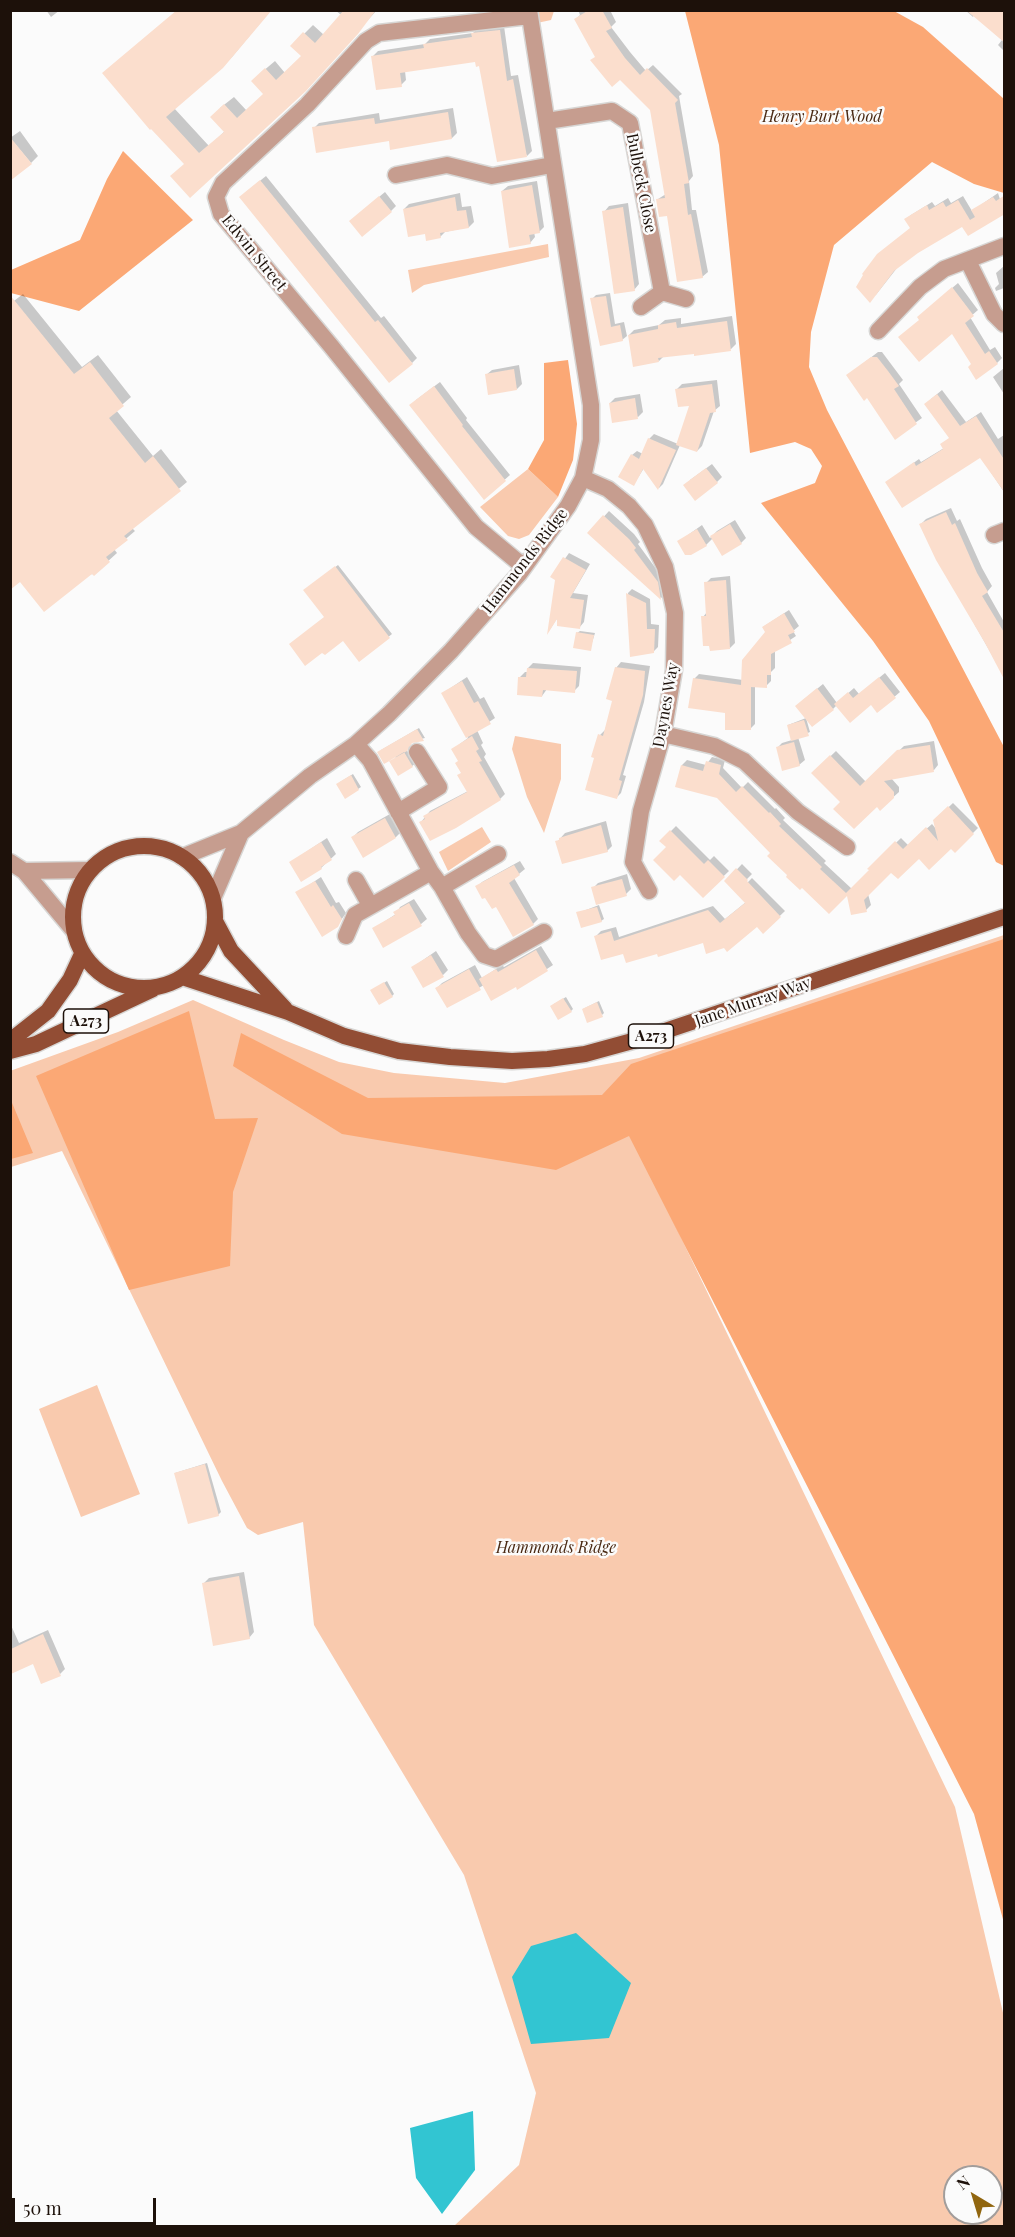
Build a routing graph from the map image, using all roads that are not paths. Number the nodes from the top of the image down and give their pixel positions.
1 (529, 13) edge
2 (547, 121) junction
3 (552, 165) junction
4 (396, 175) dead end
5 (1005, 246) edge
6 (968, 261) junction
7 (662, 292) junction
8 (686, 299) dead end
9 (641, 307) dead end
10 (1005, 324) edge
11 (878, 331) dead end
12 (583, 478) junction
13 (524, 567) junction
14 (663, 734) junction
15 (356, 744) junction
16 (417, 752) dead end
17 (398, 812) junction
18 (241, 832) junction
19 (847, 847) dead end
20 (498, 854) dead end
21 (182, 856) junction
22 (17, 867) edge
23 (90, 870) junction
24 (431, 872) junction
25 (356, 880) dead end
26 (442, 887) junction
27 (649, 891) dead end
28 (213, 898) junction
29 (370, 905) junction
30 (1005, 917) edge
31 (215, 921) junction
32 (74, 931) junction
33 (544, 932) dead end
34 (346, 936) dead end
35 (82, 954) junction
36 (182, 977) junction
37 (160, 987) junction
38 (288, 1012) junction
39 (10, 1041) edge
40 (10, 1051) edge

1 - 2 street, Hammonds Ridge
1 - 13 street, Edwin Street
2 - 3 street, Hammonds Ridge
2 - 7 street, Bulbeck Close
3 - 4 street
3 - 12 street, Hammonds Ridge
5 - 6 street
6 - 10 street
6 - 11 street
7 - 8 street
7 - 9 street
12 - 13 street, Hammonds Ridge
12 - 14 street, Daynes Way
13 - 15 street, Hammonds Ridge
14 - 19 street
14 - 27 street, Daynes Way
15 - 17 street
15 - 18 street, Hammonds Ridge
16 - 17 street
17 - 24 street
18 - 21 street, Hammonds Ridge
18 - 28 street, Hammonds Ridge
20 - 26 street
21 - 23 main road
21 - 28 main road
22 - 23 street
22 - 32 street
23 - 32 main road
24 - 26 street
24 - 29 street
25 - 29 street
26 - 33 street
28 - 31 main road
29 - 34 street
30 - 38 main road, Jane Murray Way / A273
31 - 36 main road
31 - 38 main road, Jane Murray Way / A273
32 - 35 main road
35 - 37 main road
35 - 39 main road, A273
36 - 37 main road
36 - 38 main road, Jane Murray Way / A273
37 - 40 main road, A273

